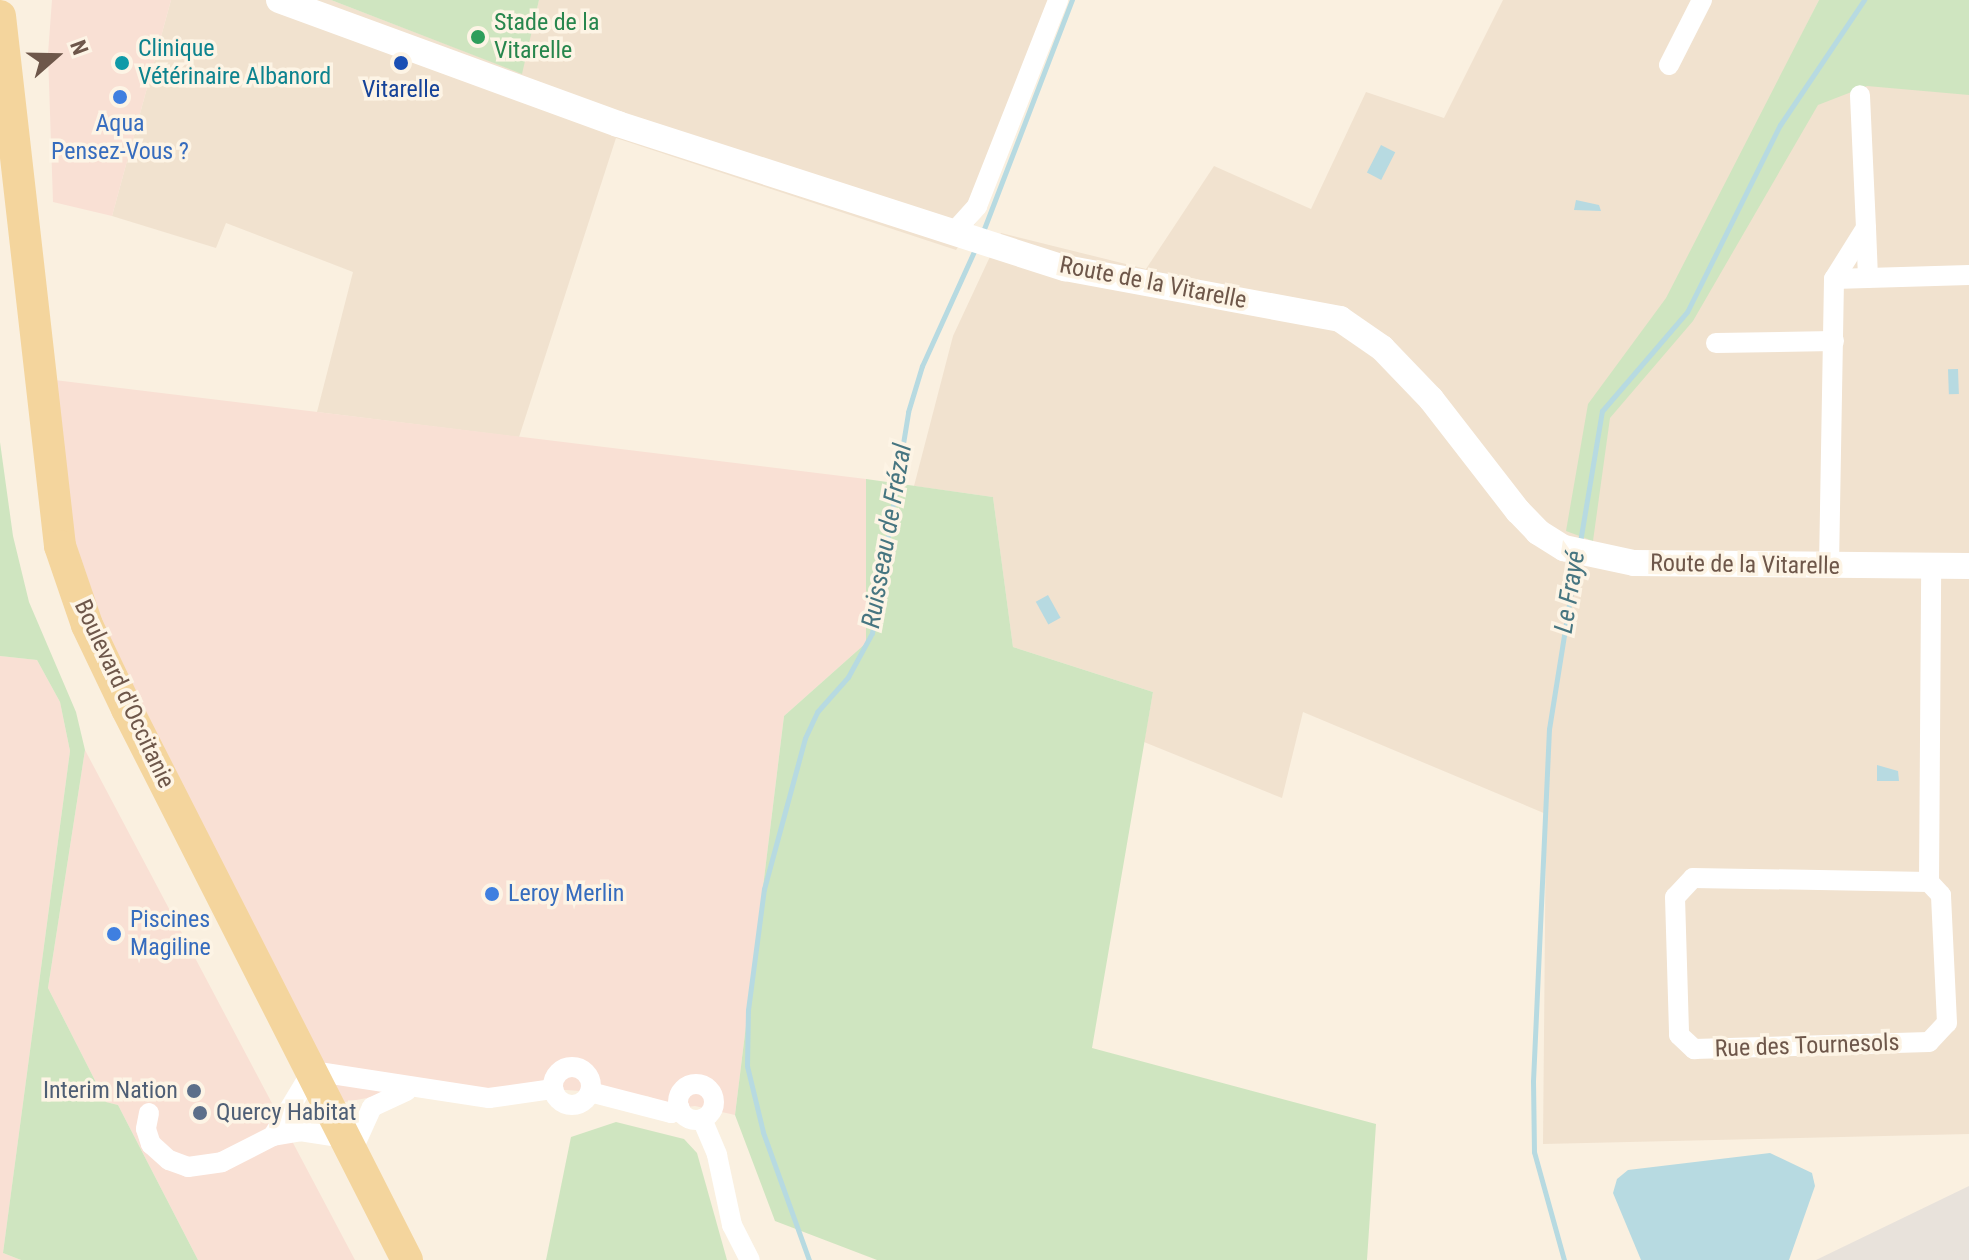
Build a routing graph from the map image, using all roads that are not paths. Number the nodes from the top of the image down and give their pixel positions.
1 (279, 0) edge
2 (1058, 0) edge
3 (1702, 0) edge
4 (4, 15) edge
5 (1669, 65) dead end
6 (1860, 95) dead end
7 (1866, 228) junction
8 (959, 235) junction
9 (1969, 275) edge
10 (1868, 278) junction
11 (1834, 279) junction
12 (1834, 341) junction
13 (1716, 343) dead end
14 (1829, 566) junction
15 (1969, 566) edge
16 (1931, 568) junction
17 (1929, 882) junction
18 (312, 1071) junction
19 (553, 1089) junction
20 (410, 1090) junction
21 (590, 1092) junction
22 (680, 1108) junction
23 (149, 1113) dead end
24 (702, 1119) junction
25 (273, 1136) junction
26 (348, 1145) junction
27 (407, 1260) edge
28 (750, 1260) edge

1 - 8 street, Route de la Vitarelle
2 - 8 street
3 - 5 street
4 - 18 main road, Boulevard d'Occitanie
6 - 7 street
7 - 10 street
7 - 11 street
8 - 14 street, Route de la Vitarelle
9 - 10 street
10 - 11 street
11 - 12 street
12 - 13 street
12 - 14 street
14 - 16 street, Route de la Vitarelle
15 - 16 street, Route de la Vitarelle
16 - 17 street, Rue des Tournesols
17 - 17 street, Rue des Tournesols
18 - 20 street
18 - 25 street
18 - 26 main road, Boulevard d'Occitanie
19 - 20 street
19 - 21 street
19 - 21 street
20 - 26 street
21 - 22 street
22 - 24 street
22 - 24 street
23 - 25 street
24 - 28 street
25 - 26 street
26 - 27 main road, Boulevard d'Occitanie

